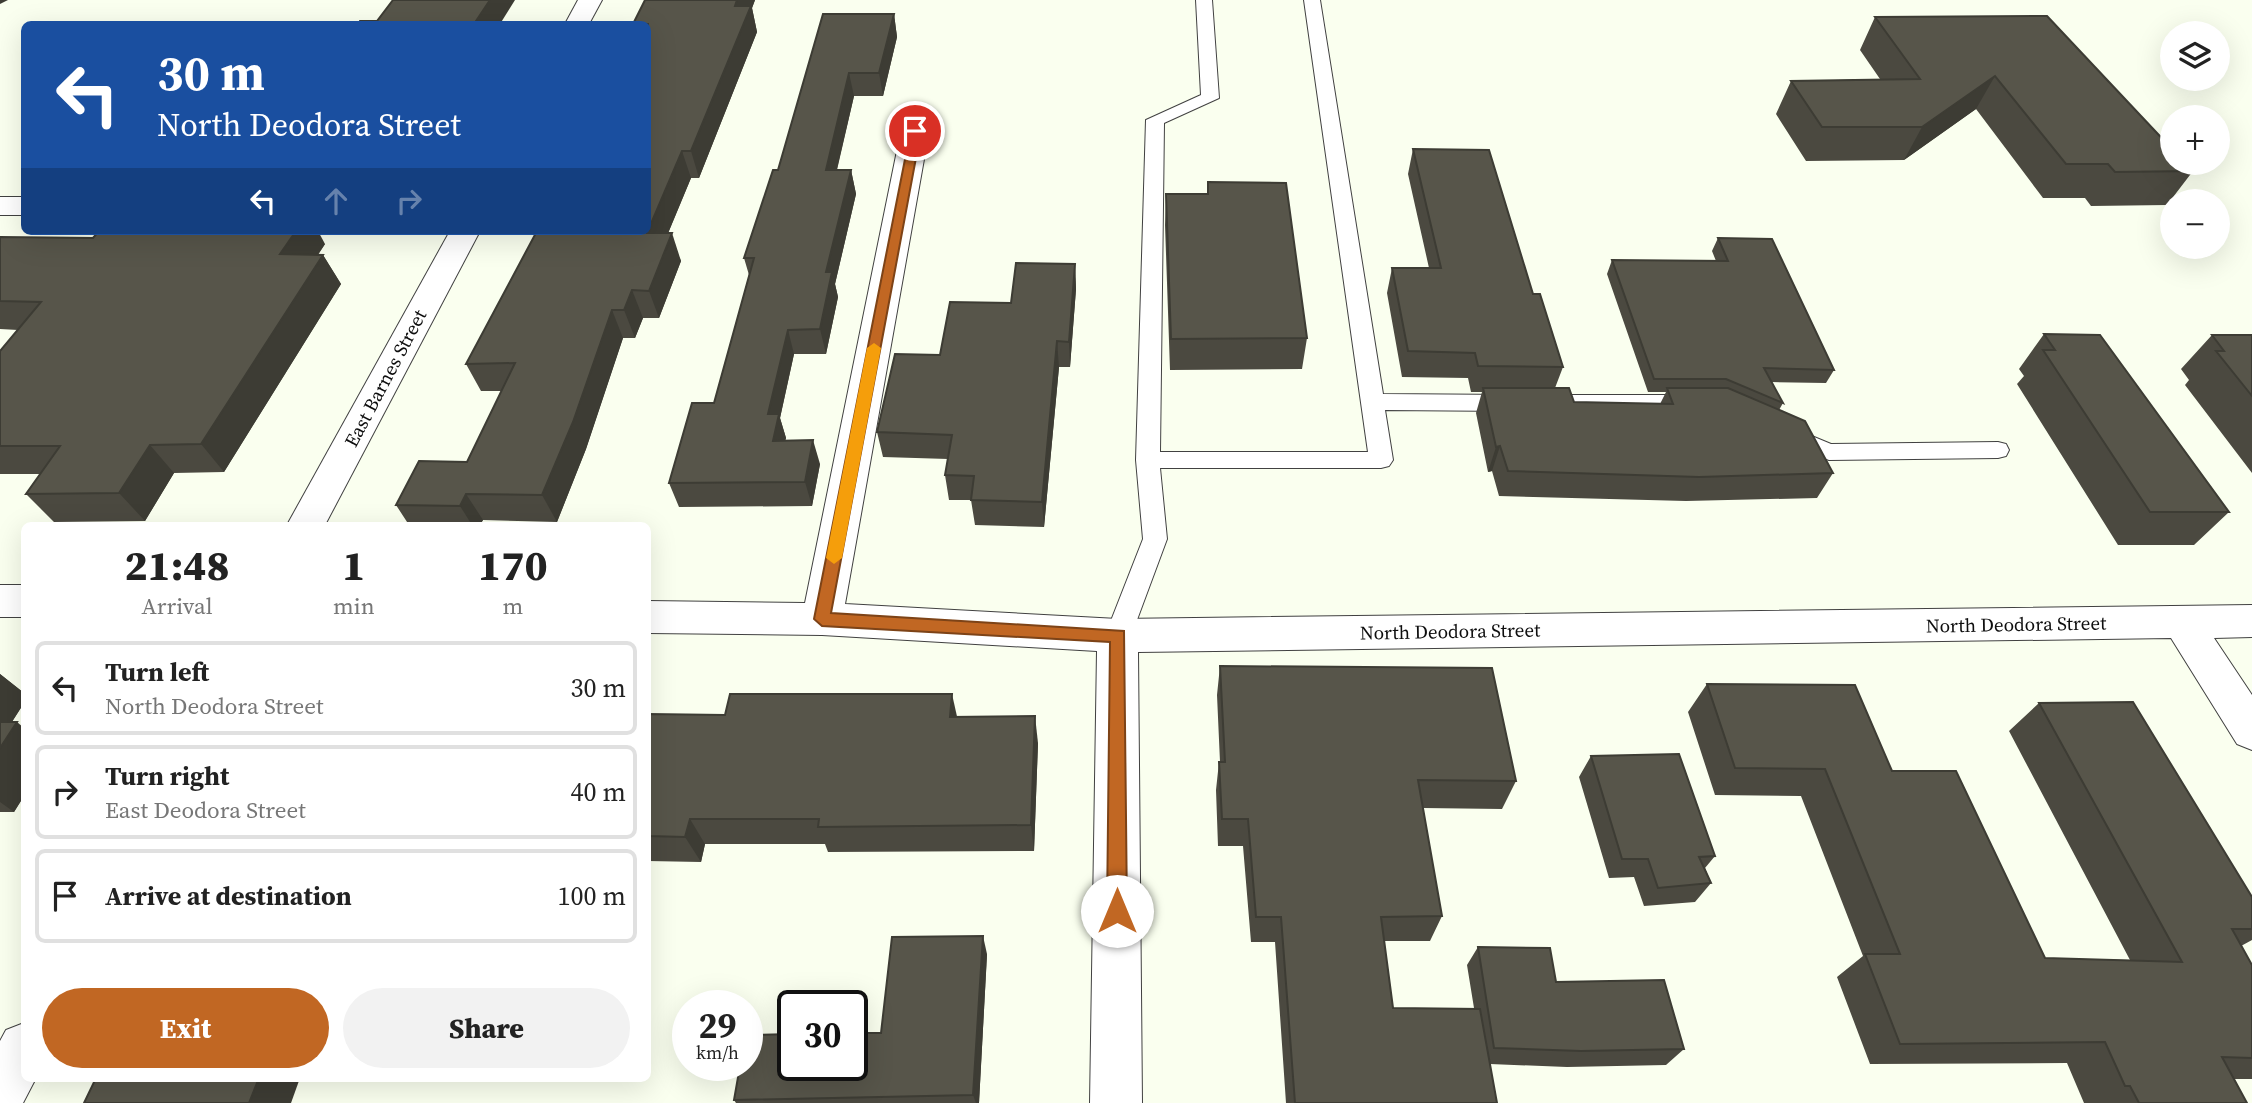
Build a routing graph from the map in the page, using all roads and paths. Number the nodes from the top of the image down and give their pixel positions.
1 (590, 0) edge
2 (1204, 0) edge
3 (1312, 0) edge
4 (579, 21) edge
5 (915, 131) dead end
6 (0, 206) edge
7 (21, 206) edge
8 (463, 235) edge
9 (1373, 402) junction
10 (1719, 403) edge
11 (1768, 425) edge
12 (1998, 450) dead end
13 (1148, 460) junction
14 (308, 522) edge
15 (0, 601) edge
16 (21, 601) edge
17 (651, 617) edge
18 (822, 619) junction
19 (2252, 621) edge
20 (2182, 622) junction
21 (1118, 636) junction
22 (2252, 731) edge
23 (21, 1054) edge
24 (0, 1093) edge
25 (1116, 1103) edge

1 - 4 street
2 - 13 lane
3 - 9 lane
5 - 18 street
6 - 7 street
8 - 14 street, East Barnes Street
9 - 10 lane
9 - 13 lane
11 - 12 lane
13 - 21 lane
15 - 16 street
17 - 18 street, North Deodora Street
18 - 21 street, North Deodora Street
19 - 20 street, North Deodora Street
20 - 21 street, North Deodora Street
20 - 22 street
21 - 25 street
23 - 24 street

